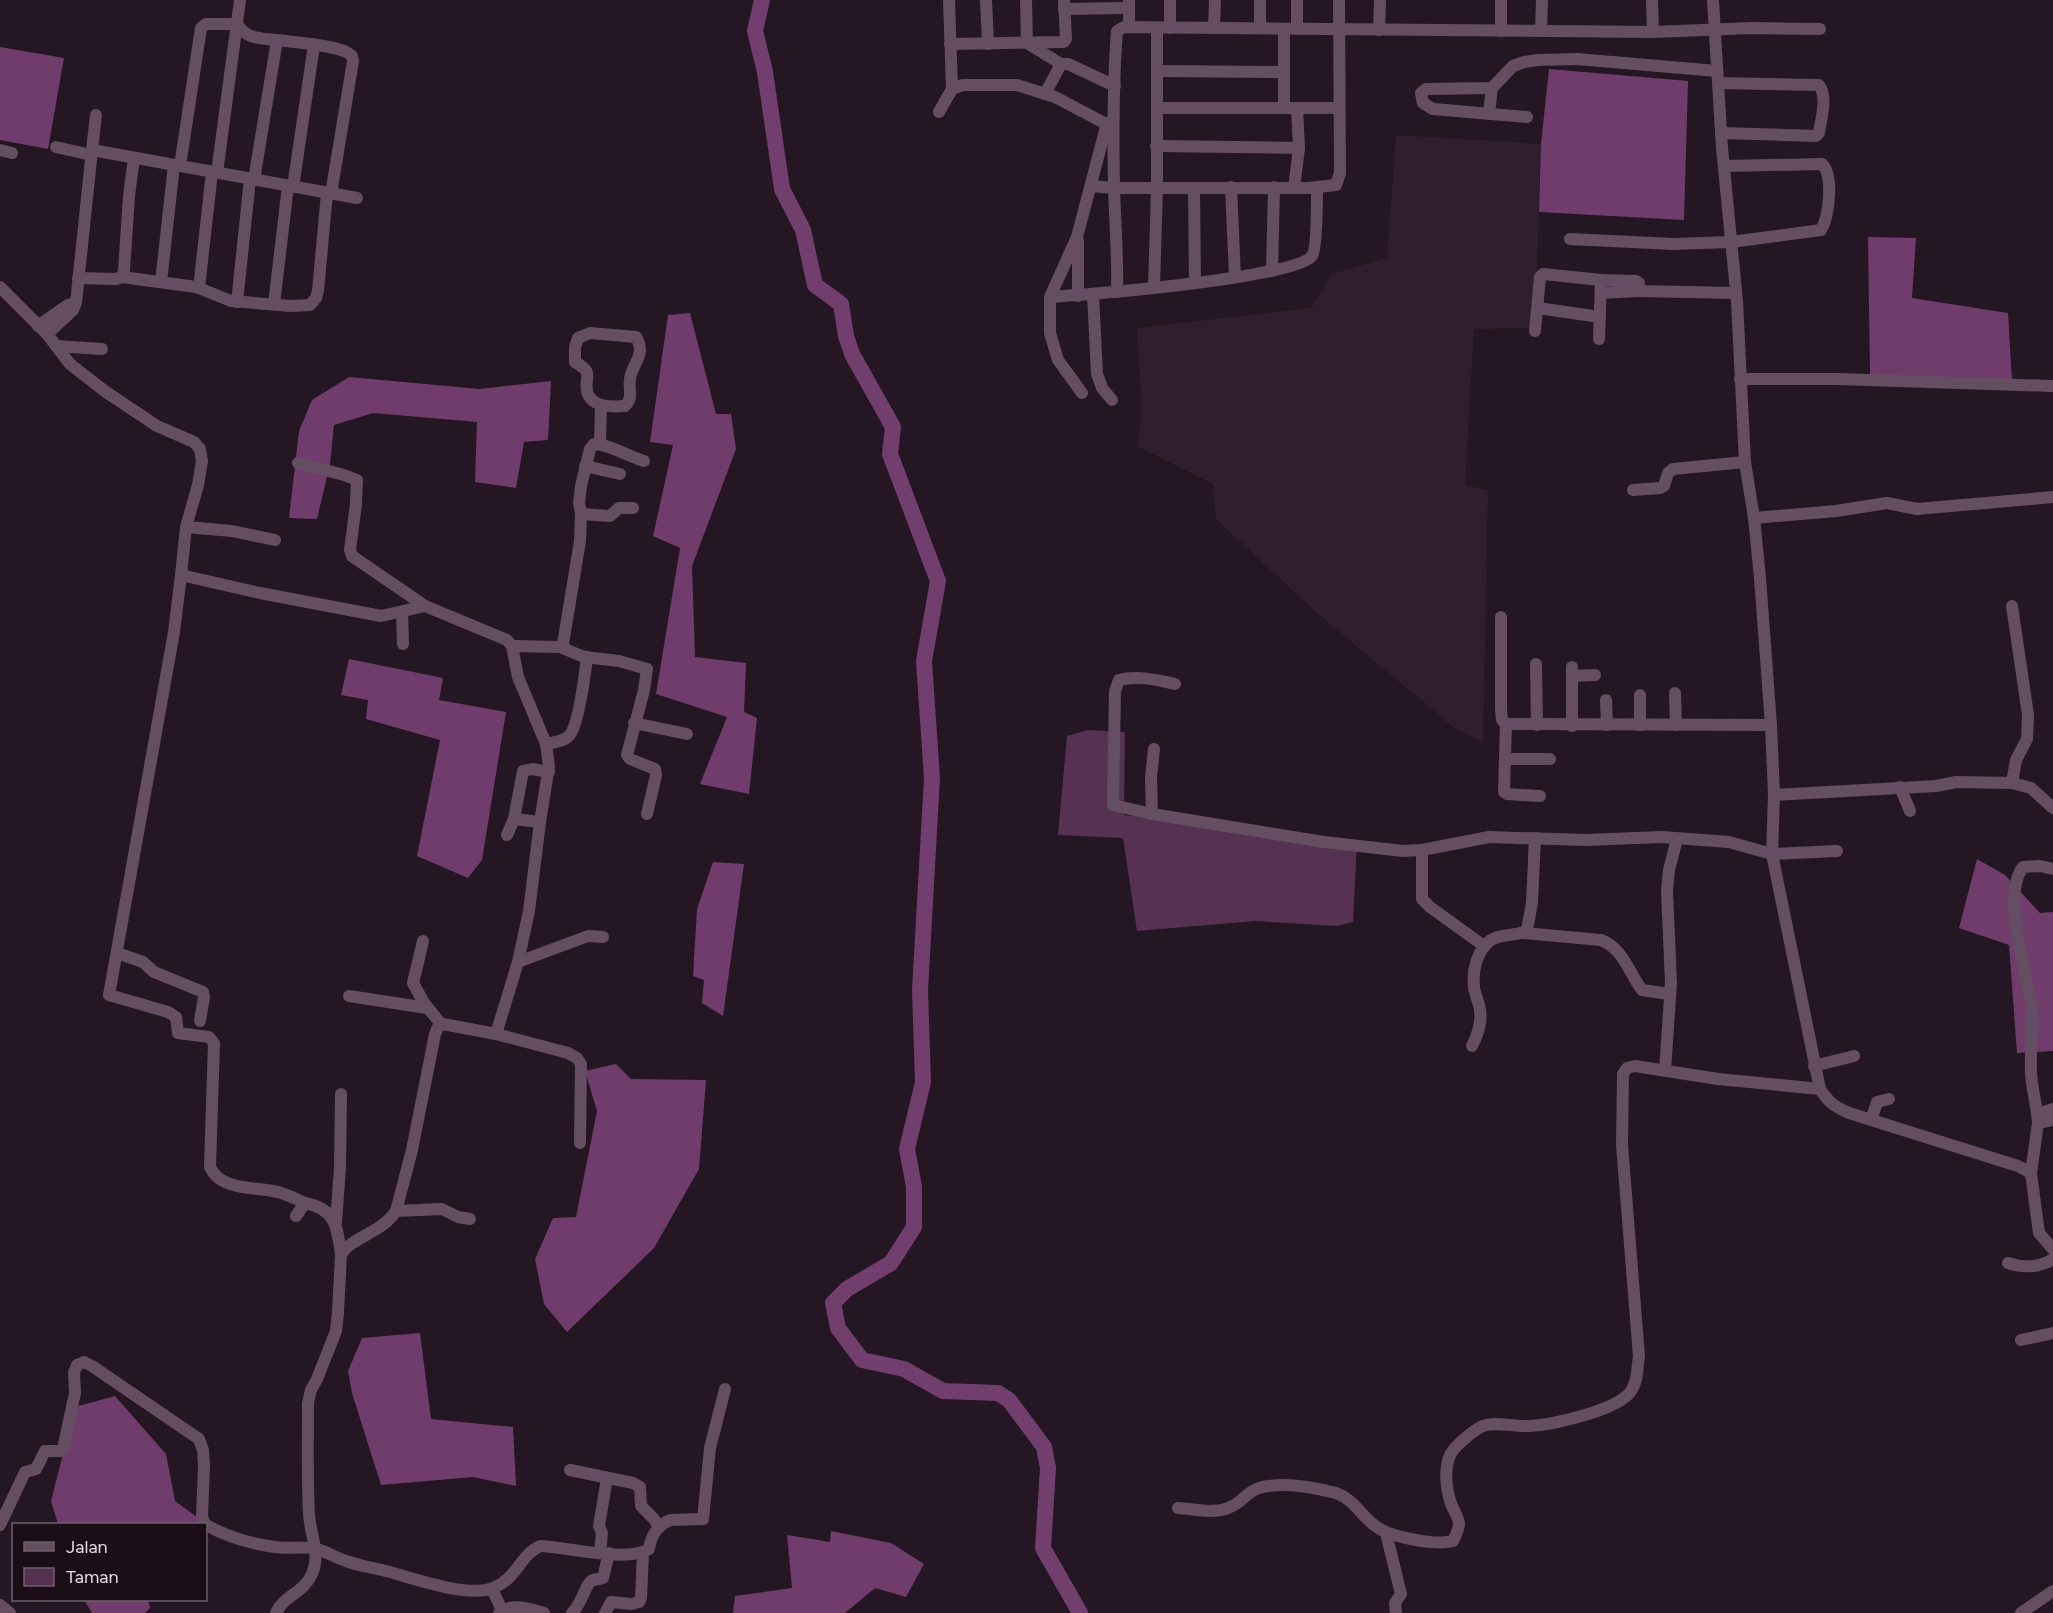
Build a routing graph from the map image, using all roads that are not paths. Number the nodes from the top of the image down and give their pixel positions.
1 (240, 0) edge
2 (949, 0) edge
3 (986, 0) edge
4 (1026, 0) edge
5 (1170, 0) edge
6 (1215, 0) edge
7 (1260, 0) edge
8 (1297, 0) edge
9 (1339, 0) edge
10 (1380, 0) edge
11 (1501, 0) edge
12 (1542, 0) edge
13 (1652, 0) edge
14 (1713, 0) edge
15 (1126, 3) edge
16 (1064, 5) edge
17 (237, 24) junction
18 (1126, 27) junction
19 (1157, 28) junction
20 (1170, 28) junction
21 (1214, 28) junction
22 (1260, 28) junction
23 (1291, 29) junction
24 (1820, 29) dead end
25 (1339, 30) junction
26 (1379, 30) junction
27 (1541, 30) junction
28 (1715, 30) junction
29 (1501, 31) junction
30 (1653, 32) junction
31 (277, 40) junction
32 (1027, 43) junction
33 (988, 44) junction
34 (314, 45) junction
35 (950, 45) junction
36 (1061, 64) junction
37 (1157, 71) junction
38 (1284, 72) junction
39 (1718, 77) junction
40 (1115, 86) junction
41 (1492, 88) junction
42 (952, 89) junction
43 (1045, 94) junction
44 (1157, 108) junction
45 (1284, 108) junction
46 (1297, 108) junction
47 (1339, 108) junction
48 (939, 112) dead end
49 (1489, 114) junction
50 (96, 115) dead end
51 (1527, 117) dead end
52 (1111, 126) junction
53 (1721, 134) junction
54 (1156, 146) junction
55 (56, 147) dead end
56 (1299, 148) junction
57 (91, 152) junction
58 (134, 158) junction
59 (177, 166) junction
60 (1724, 166) junction
61 (215, 173) junction
62 (252, 179) junction
63 (290, 186) junction
64 (1091, 186) junction
65 (1232, 187) junction
66 (1274, 187) junction
67 (1114, 188) junction
68 (1157, 188) junction
69 (1194, 188) junction
70 (1294, 188) junction
71 (1317, 188) junction
72 (329, 193) junction
73 (357, 198) dead end
74 (1077, 237) junction
75 (1570, 239) dead end
76 (1731, 242) junction
77 (1272, 270) junction
78 (122, 277) junction
79 (1235, 277) junction
80 (78, 278) junction
81 (1601, 280) junction
82 (161, 282) junction
83 (1195, 283) junction
84 (0, 287) edge
85 (200, 288) junction
86 (1154, 288) junction
87 (1638, 291) junction
88 (1117, 292) junction
89 (1601, 293) junction
90 (1736, 293) junction
91 (1093, 295) junction
92 (1078, 296) junction
93 (1050, 297) junction
94 (237, 302) junction
95 (274, 304) junction
96 (1538, 308) junction
97 (1600, 317) junction
98 (43, 330) junction
99 (1535, 331) dead end
100 (1599, 339) dead end
101 (56, 346) junction
102 (102, 349) dead end
103 (1740, 379) junction
104 (2053, 386) edge
105 (1082, 393) dead end
106 (1112, 400) dead end
107 (602, 406) junction
108 (600, 443) junction
109 (644, 461) dead end
110 (1745, 462) junction
111 (298, 464) dead end
112 (585, 466) junction
113 (620, 474) dead end
114 (1633, 490) dead end
115 (2053, 497) edge
116 (633, 508) dead end
117 (581, 514) junction
118 (1755, 518) junction
119 (186, 527) junction
120 (275, 540) dead end
121 (181, 575) junction
122 (425, 606) junction
123 (2012, 606) dead end
124 (402, 612) junction
125 (1502, 617) dead end
126 (403, 644) dead end
127 (512, 646) junction
128 (560, 647) junction
129 (587, 657) junction
130 (1536, 664) dead end
131 (1595, 675) dead end
132 (1175, 684) dead end
133 (1675, 693) dead end
134 (1640, 695) dead end
135 (1606, 700) dead end
136 (634, 723) junction
137 (1506, 724) junction
138 (1676, 724) junction
139 (1537, 725) junction
140 (1607, 725) junction
141 (1640, 725) junction
142 (1771, 725) junction
143 (1572, 726) junction
144 (687, 734) dead end
145 (546, 744) junction
146 (1154, 749) dead end
147 (1506, 759) junction
148 (1550, 759) dead end
149 (549, 772) junction
150 (2012, 783) junction
151 (1900, 787) junction
152 (1774, 795) junction
153 (1540, 796) dead end
154 (2053, 808) edge
155 (1910, 811) dead end
156 (648, 814) dead end
157 (1152, 814) junction
158 (514, 819) junction
159 (540, 822) junction
160 (507, 835) dead end
161 (1535, 838) junction
162 (1677, 839) junction
163 (1422, 850) junction
164 (1837, 851) dead end
165 (1772, 854) junction
166 (2053, 869) edge
167 (1523, 933) junction
168 (603, 937) dead end
169 (423, 941) dead end
170 (1484, 946) junction
171 (117, 953) junction
172 (518, 962) junction
173 (1669, 994) junction
174 (349, 996) dead end
175 (427, 1008) junction
176 (200, 1021) dead end
177 (441, 1024) junction
178 (496, 1034) junction
179 (1472, 1046) dead end
180 (1854, 1056) dead end
181 (1814, 1065) junction
182 (1665, 1071) junction
183 (1820, 1089) junction
184 (341, 1094) dead end
185 (1889, 1099) dead end
186 (2053, 1109) edge
187 (1871, 1119) junction
188 (2038, 1119) junction
189 (2053, 1120) edge
190 (580, 1143) dead end
191 (2031, 1173) junction
192 (304, 1203) junction
193 (396, 1211) junction
194 (296, 1216) dead end
195 (471, 1219) dead end
196 (336, 1222) junction
197 (2053, 1249) edge
198 (341, 1254) junction
199 (2053, 1259) edge
200 (2008, 1263) dead end
201 (2053, 1333) edge
202 (2021, 1340) dead end
203 (725, 1389) dead end
204 (570, 1470) dead end
205 (607, 1478) junction
206 (1178, 1508) dead end
207 (205, 1523) edge
208 (0, 1524) edge
209 (207, 1525) edge
210 (658, 1527) junction
211 (1386, 1533) junction
212 (316, 1549) junction
213 (604, 1553) junction
214 (643, 1553) junction
215 (492, 1588) junction
216 (2053, 1591) edge
217 (0, 1605) edge
218 (500, 1612) edge
219 (577, 1612) edge
220 (10, 1613) edge
221 (276, 1613) edge
222 (544, 1613) edge
223 (605, 1613) edge
224 (1396, 1613) edge
225 (2021, 1613) edge

1 - 17 street
2 - 35 street
3 - 33 street
4 - 32 street
5 - 20 street
6 - 21 street
7 - 22 street
8 - 23 street
9 - 25 street
10 - 26 street
11 - 29 street
12 - 27 street
13 - 30 street
14 - 28 street
15 - 16 street
15 - 18 street
16 - 32 street
17 - 31 street
17 - 59 street
17 - 61 street
18 - 19 street
18 - 40 street
19 - 20 street
19 - 37 street
20 - 21 street
21 - 22 street
22 - 23 street
23 - 25 street
23 - 38 street
24 - 28 street
25 - 26 street
25 - 47 street
26 - 29 street
27 - 29 street
27 - 30 street
28 - 30 street
28 - 39 street
31 - 34 street
31 - 62 street
32 - 33 street
32 - 36 street
33 - 35 street
34 - 63 street
34 - 72 street
35 - 42 street
36 - 40 street
36 - 43 street
37 - 38 street
37 - 44 street
38 - 45 street
39 - 41 street
39 - 53 street
39 - 53 street
40 - 52 street
41 - 49 street
41 - 49 street
42 - 43 street
42 - 48 street
43 - 52 street
44 - 45 street
44 - 54 street
45 - 46 street
46 - 47 street
46 - 56 street
47 - 71 street
49 - 51 street
50 - 57 street
52 - 64 street
52 - 67 street
53 - 60 street
54 - 56 street
54 - 68 street
55 - 57 street
56 - 70 street
57 - 58 street
57 - 80 street
58 - 59 street
58 - 78 street
59 - 61 street
59 - 82 street
60 - 76 street
60 - 76 street
61 - 62 street
61 - 85 street
62 - 63 street
62 - 94 street
63 - 72 street
63 - 95 street
64 - 67 street
64 - 74 street
65 - 66 street
65 - 69 street
65 - 79 street
66 - 70 street
66 - 77 street
67 - 68 street
67 - 88 street
68 - 69 street
68 - 86 street
69 - 83 street
70 - 71 street
71 - 77 street
72 - 73 street
72 - 95 street
74 - 92 street
74 - 93 street
75 - 76 street
76 - 90 street
77 - 79 street
78 - 80 street
78 - 82 street
79 - 83 street
80 - 98 street
81 - 87 street
81 - 89 street
81 - 96 street
82 - 85 street
83 - 86 street
84 - 98 street
85 - 94 street
86 - 88 street
87 - 89 street
87 - 90 street
88 - 91 street
89 - 97 street
90 - 103 street
91 - 92 street
91 - 106 street
92 - 93 street
93 - 105 street
94 - 95 street
96 - 97 street
96 - 99 street
97 - 100 street
98 - 101 street
101 - 102 street
101 - 119 street
103 - 104 street
103 - 110 street
107 - 107 street
107 - 108 street
108 - 109 street
108 - 112 street
110 - 114 street
110 - 118 street
111 - 122 street
112 - 113 street
112 - 117 street
115 - 118 street
116 - 117 street
117 - 128 street
118 - 142 street
119 - 120 street
119 - 121 street
121 - 124 street
121 - 171 street
122 - 124 street
122 - 127 street
123 - 150 street
124 - 126 street
125 - 137 street
127 - 128 street
127 - 145 street
128 - 129 street
129 - 136 street
129 - 145 street
130 - 139 street
131 - 143 street
132 - 157 street
133 - 138 street
134 - 141 street
135 - 140 street
136 - 144 street
136 - 156 street
137 - 139 street
137 - 147 street
138 - 141 street
138 - 142 street
139 - 143 street
140 - 141 street
140 - 143 street
142 - 152 street
145 - 149 street
146 - 157 street
147 - 148 street
147 - 153 street
149 - 158 street
149 - 159 street
150 - 151 street
150 - 154 street
151 - 152 street
151 - 155 street
152 - 165 street
157 - 163 street
158 - 159 street
158 - 160 street
159 - 172 street
161 - 162 street
161 - 163 street
161 - 167 street
162 - 165 street
162 - 173 street
163 - 170 street
164 - 165 street
165 - 181 street
166 - 188 street
167 - 170 street
167 - 173 street
168 - 172 street
169 - 175 street
170 - 179 street
171 - 176 street
171 - 192 street
172 - 178 street
173 - 182 street
174 - 175 street
175 - 177 street
177 - 178 street
177 - 193 street
178 - 190 street
180 - 181 street
181 - 183 street
182 - 183 street
182 - 211 street
183 - 187 street
184 - 196 street
185 - 187 street
186 - 188 street
187 - 191 street
188 - 189 street
188 - 191 street
191 - 197 street
192 - 194 street
192 - 196 street
193 - 195 street
193 - 198 street
196 - 198 street
198 - 212 street
199 - 200 street
201 - 202 street
203 - 210 street
204 - 205 street
205 - 210 street
205 - 213 street
206 - 211 street
207 - 208 street
209 - 212 street
210 - 214 street
211 - 224 street
212 - 215 street
212 - 221 street
213 - 214 street
213 - 215 street
213 - 219 street
214 - 223 street
215 - 218 street
216 - 225 street
217 - 220 street
218 - 222 street

